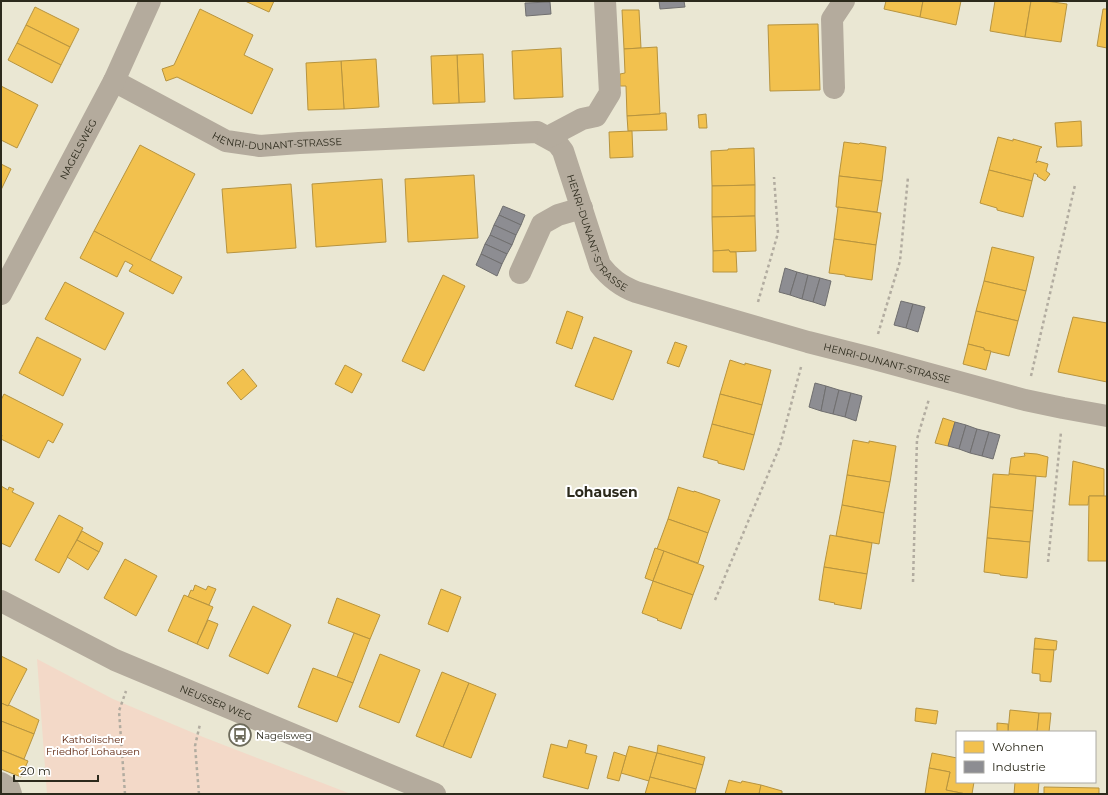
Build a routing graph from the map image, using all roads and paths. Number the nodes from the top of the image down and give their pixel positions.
1 (150, 1) edge
2 (605, 1) edge
3 (844, 1) edge
4 (114, 81) junction
5 (834, 88) dead end
6 (548, 137) junction
7 (774, 177) dead end
8 (908, 177) dead end
9 (1075, 185) dead end
10 (582, 208) junction
11 (520, 273) dead end
12 (1, 294) edge
13 (751, 325) junction
14 (808, 342) junction
15 (871, 358) junction
16 (935, 376) junction
17 (1025, 400) junction
18 (1063, 408) junction
19 (1107, 416) edge
20 (1048, 562) dead end
21 (913, 582) dead end
22 (716, 600) dead end
23 (3, 606) edge
24 (133, 668) junction
25 (206, 698) junction
26 (1, 783) edge
27 (11, 794) edge
28 (125, 794) edge
29 (199, 794) edge
30 (435, 794) edge

1 - 4 street, NAGELSWEG
2 - 6 street
3 - 5 street
4 - 6 street, HENRI-DUNANT-STRASSE
4 - 12 street, NAGELSWEG
6 - 10 street, HENRI-DUNANT-STRASSE
7 - 13 path
8 - 15 path
9 - 17 path
10 - 11 street
10 - 13 street, HENRI-DUNANT-STRASSE
13 - 14 street, HENRI-DUNANT-STRASSE
14 - 15 street, HENRI-DUNANT-STRASSE
14 - 22 path
15 - 16 street, HENRI-DUNANT-STRASSE
16 - 17 street, HENRI-DUNANT-STRASSE
16 - 21 path
17 - 18 street, HENRI-DUNANT-STRASSE
18 - 19 street, HENRI-DUNANT-STRASSE
18 - 20 path
23 - 24 street, NEUSSER WEG
24 - 25 street, NEUSSER WEG
24 - 28 path
25 - 29 path
25 - 30 street, NEUSSER WEG
26 - 27 street

